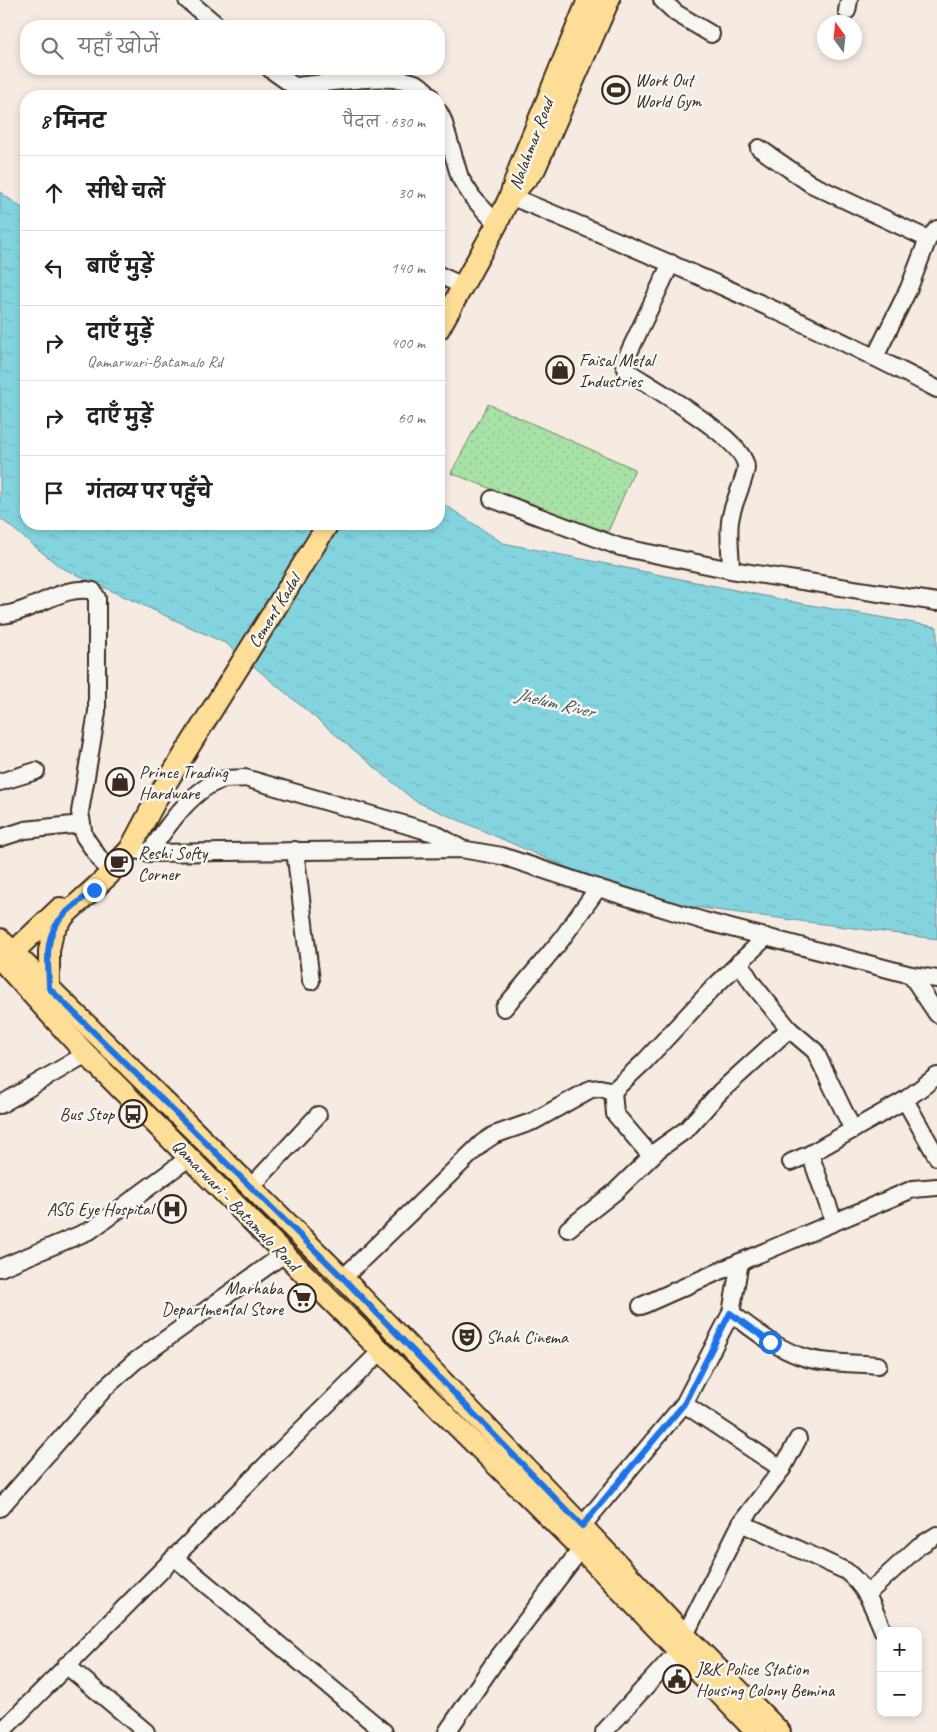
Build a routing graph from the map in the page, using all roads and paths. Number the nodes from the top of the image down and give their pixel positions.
1 (187, 0) edge
2 (588, 0) edge
3 (609, 0) edge
4 (662, 0) edge
5 (211, 20) edge
6 (711, 34) dead end
7 (277, 75) edge
8 (293, 90) edge
9 (300, 90) edge
10 (425, 90) edge
11 (445, 128) edge
12 (759, 148) dead end
13 (510, 196) junction
14 (498, 224) junction
15 (933, 234) edge
16 (671, 263) junction
17 (445, 278) edge
18 (462, 286) junction
19 (445, 318) edge
20 (875, 357) junction
21 (937, 389) edge
22 (492, 499) dead end
23 (324, 530) edge
24 (731, 570) junction
25 (937, 602) edge
26 (0, 614) edge
27 (36, 771) dead end
28 (0, 782) edge
29 (82, 824) junction
30 (0, 838) edge
31 (461, 849) junction
32 (295, 850) junction
33 (139, 851) junction
34 (110, 869) junction
35 (598, 888) junction
36 (766, 937) junction
37 (4, 953) edge
38 (739, 962) junction
39 (911, 975) junction
40 (937, 979) edge
41 (311, 981) dead end
42 (49, 988) junction
43 (504, 1008) dead end
44 (937, 1014) edge
45 (789, 1029) junction
46 (86, 1054) junction
47 (937, 1076) edge
48 (613, 1091) junction
49 (905, 1100) junction
50 (0, 1105) edge
51 (318, 1115) dead end
52 (853, 1130) junction
53 (810, 1154) junction
54 (651, 1156) junction
55 (190, 1157) junction
56 (937, 1157) edge
57 (791, 1162) dead end
58 (251, 1187) junction
59 (937, 1187) edge
60 (834, 1222) junction
61 (568, 1228) dead end
62 (284, 1254) junction
63 (740, 1262) junction
64 (0, 1268) edge
65 (343, 1278) junction
66 (641, 1306) dead end
67 (730, 1313) junction
68 (381, 1351) junction
69 (878, 1365) dead end
70 (684, 1404) junction
71 (798, 1439) dead end
72 (782, 1469) junction
73 (0, 1508) edge
74 (741, 1523) junction
75 (582, 1526) junction
76 (937, 1535) edge
77 (581, 1550) junction
78 (174, 1557) junction
79 (867, 1594) junction
80 (881, 1627) edge
81 (681, 1643) junction
82 (66, 1665) junction
83 (607, 1731) edge
84 (1, 1732) edge
85 (146, 1732) edge
86 (384, 1732) edge
87 (447, 1732) edge
88 (756, 1732) edge
89 (780, 1732) edge

1 - 5 street
2 - 13 main road, Nalahmar Road
3 - 13 main road, Nalahmar Road
4 - 6 street
7 - 8 street
9 - 10 street
11 - 14 street
12 - 15 street
13 - 14 main road
13 - 16 street
14 - 18 main road
15 - 20 street
16 - 20 street
16 - 24 street
17 - 18 street
18 - 19 main road
20 - 21 street
22 - 24 street
23 - 33 main road, Cement Kadal
24 - 25 street
26 - 29 street
27 - 28 street
29 - 30 street
29 - 34 street
31 - 32 street
31 - 33 street
31 - 35 street
32 - 33 street
32 - 41 street
33 - 34 main road, Cement Kadal
34 - 37 main road
34 - 42 main road
35 - 36 street
35 - 43 street
36 - 38 street
36 - 39 street
37 - 42 main road
37 - 46 main road, Qamarwari - Batamalo Road
38 - 45 street
38 - 48 street
39 - 40 street
39 - 44 street
42 - 58 main road
45 - 52 street
45 - 54 street
46 - 50 street
46 - 55 main road, Qamarwari - Batamalo Road
47 - 49 street
48 - 54 street
48 - 65 street
49 - 52 street
49 - 56 street
51 - 58 street
52 - 53 street
53 - 57 street
53 - 60 street
54 - 61 street
55 - 62 main road, Qamarwari - Batamalo Road
55 - 64 street
58 - 65 main road
59 - 60 street
60 - 63 street
62 - 68 main road, Qamarwari - Batamalo Road
62 - 73 street
63 - 66 street
63 - 67 street
65 - 75 main road
67 - 69 street
67 - 70 street
68 - 77 main road, Qamarwari - Batamalo Road
68 - 78 street
70 - 72 street
70 - 75 street
71 - 72 street
72 - 74 street
74 - 79 street
74 - 81 street
75 - 81 main road
76 - 79 street
77 - 81 main road, Qamarwari - Batamalo Road
77 - 87 street
78 - 82 street
78 - 86 street
79 - 80 street
81 - 83 street
81 - 88 main road
81 - 89 main road
82 - 84 street
82 - 85 street

